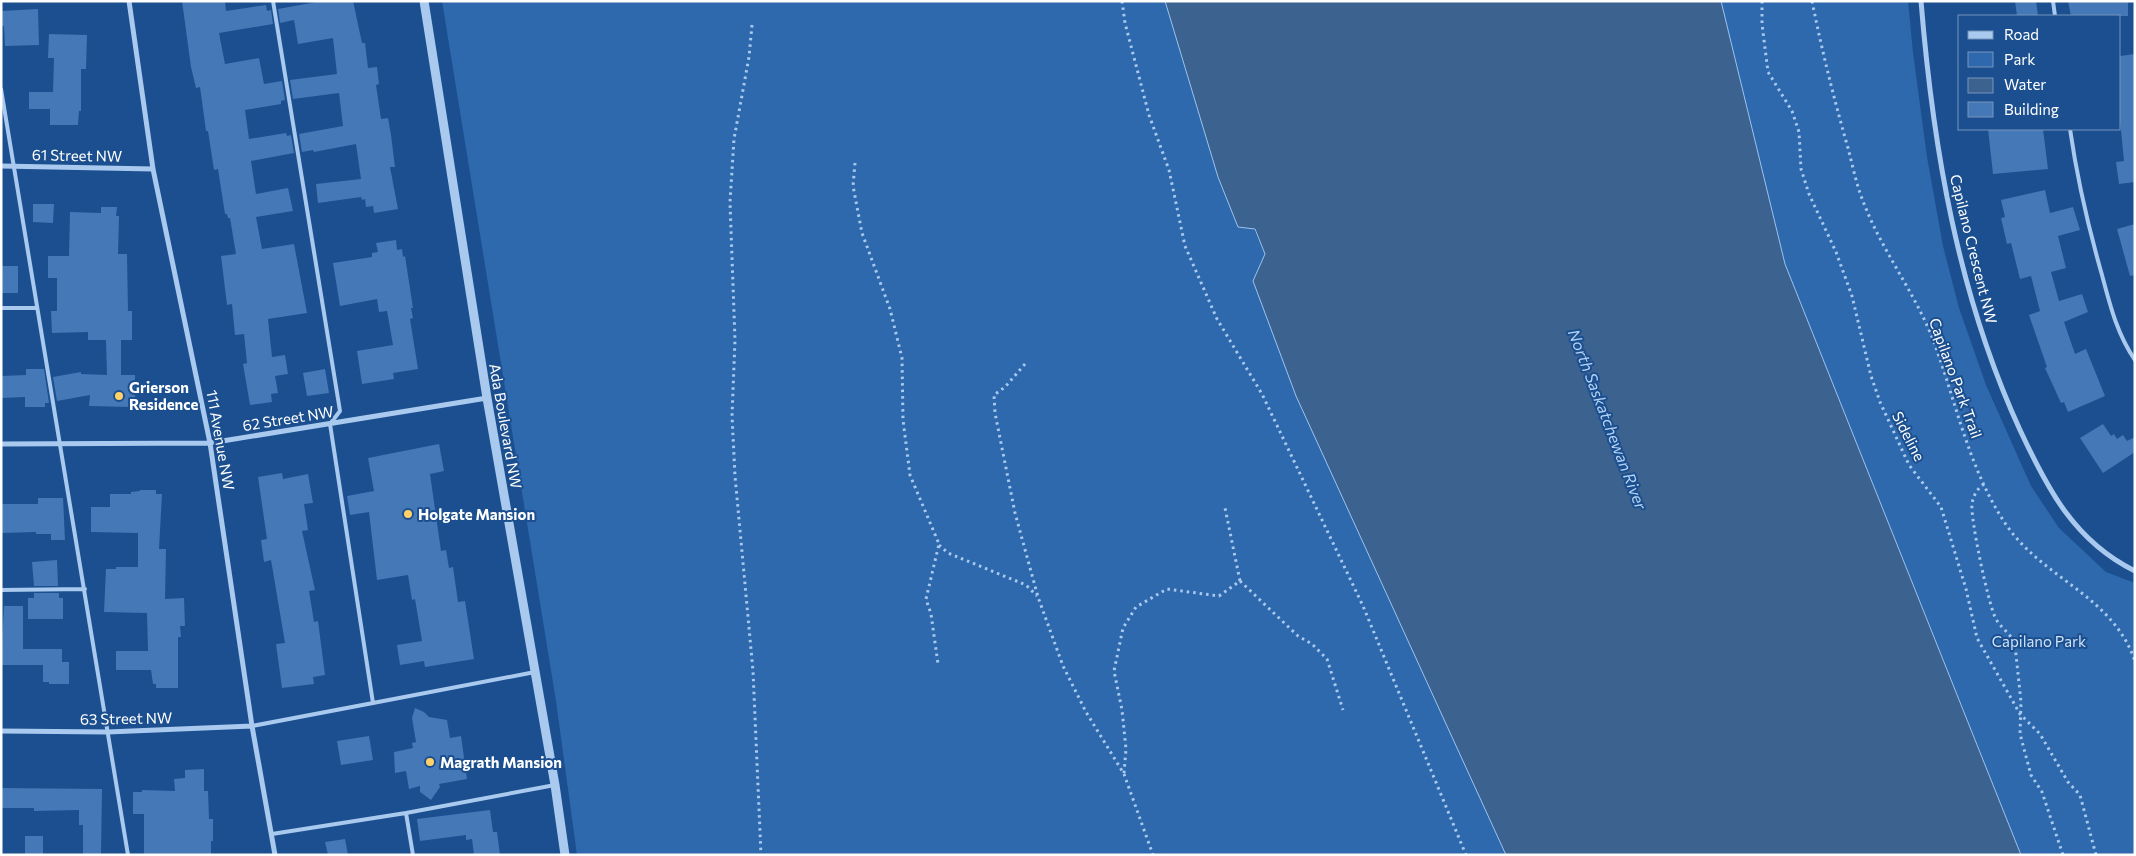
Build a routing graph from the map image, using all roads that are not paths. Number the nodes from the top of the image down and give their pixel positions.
1 (129, 1) edge
2 (273, 1) edge
3 (424, 1) edge
4 (1921, 1) edge
5 (2053, 1) edge
6 (2054, 15) edge
7 (1, 89) edge
8 (2070, 130) edge
9 (1, 166) edge
10 (14, 166) junction
11 (153, 169) junction
12 (1, 308) edge
13 (37, 308) junction
14 (2135, 360) edge
15 (487, 398) junction
16 (330, 424) junction
17 (210, 443) junction
18 (1, 444) edge
19 (61, 444) junction
20 (2135, 570) edge
21 (85, 589) junction
22 (1, 590) edge
23 (535, 672) junction
24 (374, 703) junction
25 (252, 726) junction
26 (1, 731) edge
27 (108, 732) junction
28 (555, 785) junction
29 (406, 812) junction
30 (272, 834) junction
31 (128, 855) edge
32 (275, 855) edge
33 (414, 855) edge
34 (565, 855) edge

1 - 11 street, 111 Avenue NW
2 - 16 lane
3 - 15 street, Ada Boulevard NW
4 - 20 street, Capilano Crescent NW
5 - 6 lane
7 - 10 lane
8 - 14 lane
9 - 10 street, 61 Street NW
10 - 11 street, 61 Street NW
10 - 13 lane
11 - 17 street, 111 Avenue NW
12 - 13 lane
13 - 19 lane
15 - 16 street, 62 Street NW
15 - 23 street, Ada Boulevard NW
16 - 17 street, 62 Street NW
16 - 24 lane
17 - 19 street, 62 Street NW
17 - 25 street, 111 Avenue NW
18 - 19 street, 62 Street NW
19 - 21 lane
21 - 22 lane
21 - 27 lane
23 - 24 lane
23 - 28 street, Ada Boulevard NW
24 - 25 lane
25 - 27 street, 63 Street NW
25 - 30 street, 111 Avenue NW
26 - 27 street, 63 Street NW
27 - 31 lane
28 - 29 lane
28 - 34 street, Ada Boulevard NW
29 - 30 lane
29 - 33 lane
30 - 32 street, 111 Avenue NW

